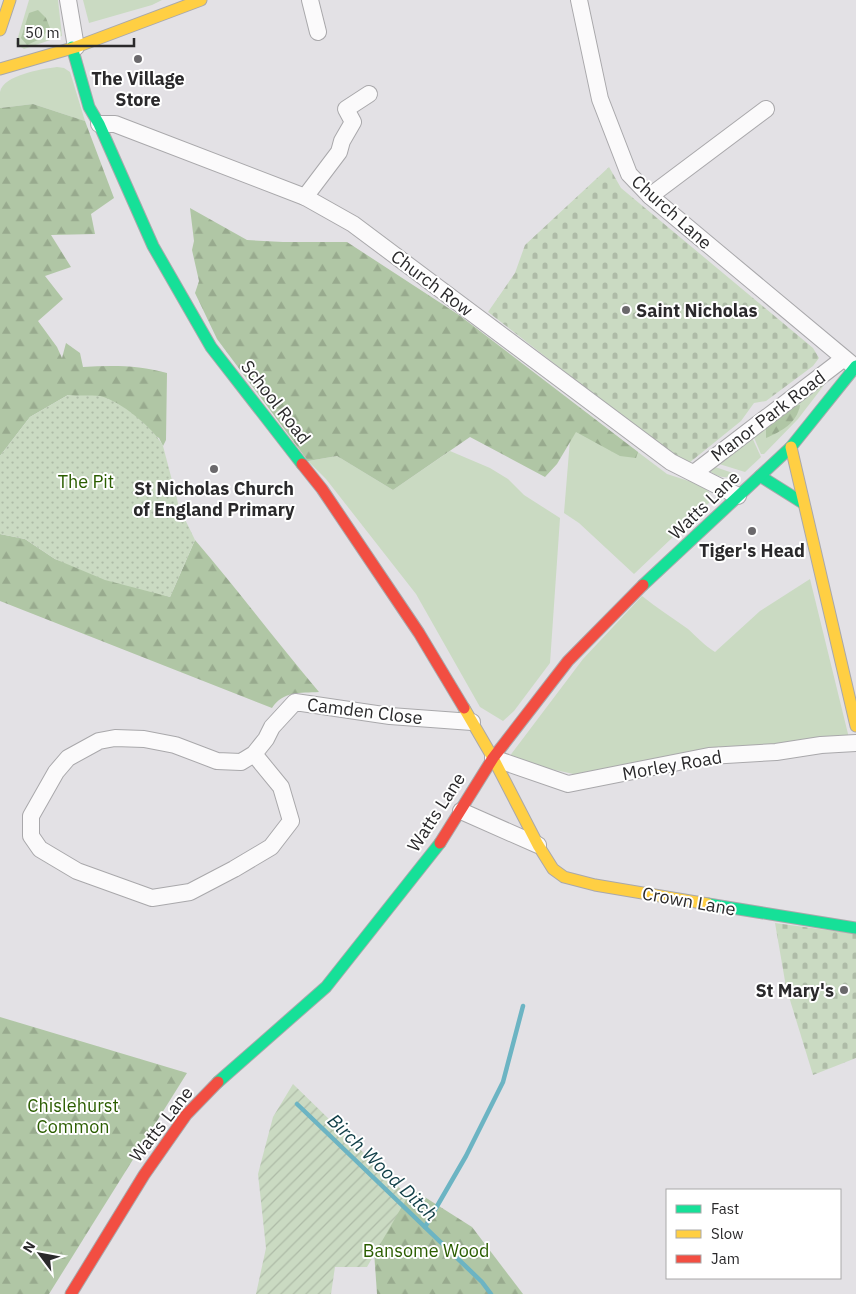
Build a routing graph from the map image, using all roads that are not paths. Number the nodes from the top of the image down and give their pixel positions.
1 (10, 0) edge
2 (68, 0) edge
3 (201, 0) edge
4 (310, 0) edge
5 (579, 0) edge
6 (0, 30) edge
7 (318, 32) dead end
8 (74, 47) junction
9 (0, 69) edge
10 (368, 94) dead end
11 (766, 109) dead end
12 (99, 124) junction
13 (650, 196) junction
14 (305, 197) junction
15 (851, 364) edge
16 (791, 447) junction
17 (694, 473) junction
18 (760, 476) junction
19 (738, 496) junction
20 (803, 503) junction
21 (472, 722) junction
22 (856, 726) edge
23 (856, 743) edge
24 (254, 754) junction
25 (493, 758) junction
26 (460, 811) junction
27 (538, 845) junction
28 (856, 928) edge
29 (71, 1294) edge

1 - 6 street
2 - 8 street
3 - 8 street
4 - 7 street
5 - 13 street, Church Lane
8 - 9 street
8 - 12 street, School Road
10 - 14 street
11 - 13 street
12 - 14 street, Church Row
12 - 21 street, School Road
13 - 15 street, Church Lane
14 - 17 street, Church Row
15 - 16 street, Watts Lane
15 - 17 street, Manor Park Road
16 - 18 street, Watts Lane
16 - 20 street
17 - 19 street, Church Row
18 - 19 street, Watts Lane
18 - 20 street
19 - 25 street, Watts Lane
20 - 22 street
21 - 24 street, Camden Close
21 - 25 street, School Road
23 - 25 street, Morley Road
24 - 24 street
25 - 26 street, Watts Lane
25 - 27 street, Crown Lane
26 - 27 street
26 - 29 street, Watts Lane
27 - 28 street, Crown Lane

